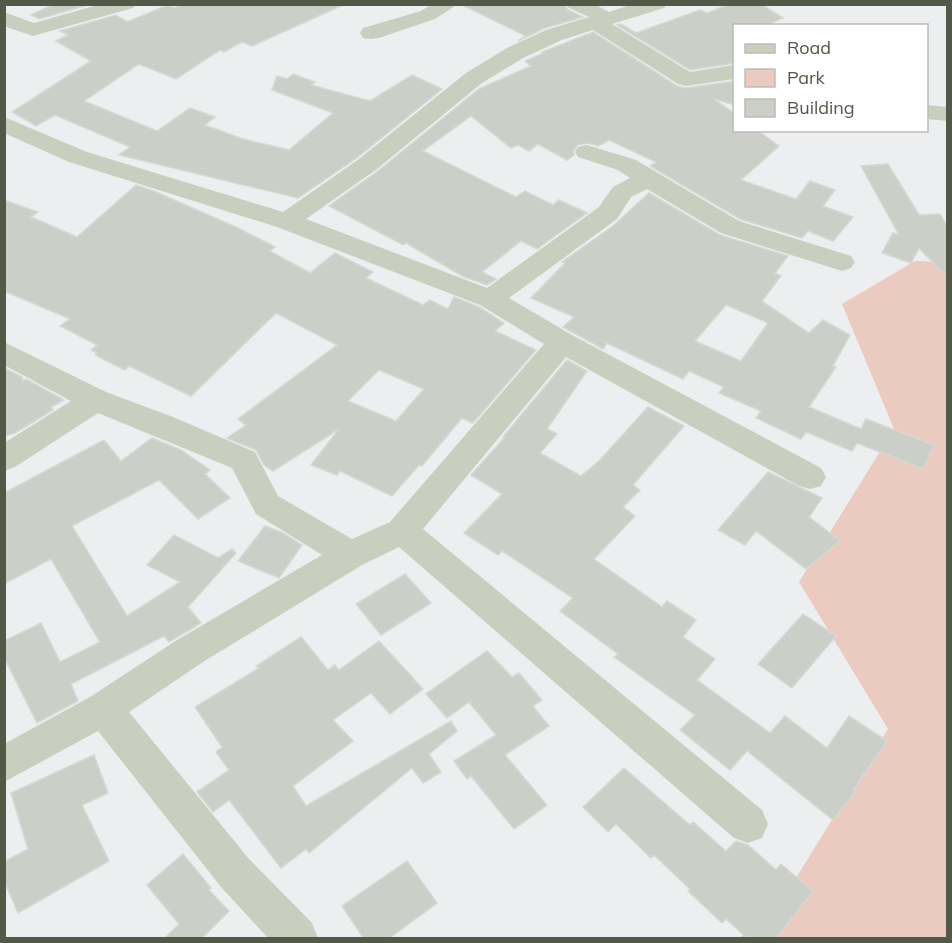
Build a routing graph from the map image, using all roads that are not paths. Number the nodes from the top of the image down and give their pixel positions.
1 (126, 4) edge
2 (447, 4) edge
3 (576, 4) edge
4 (657, 4) edge
5 (4, 18) edge
6 (596, 23) junction
7 (371, 33) dead end
8 (733, 72) edge
9 (928, 112) edge
10 (948, 114) edge
11 (4, 124) edge
12 (587, 152) dead end
13 (648, 179) junction
14 (286, 221) junction
15 (842, 262) dead end
16 (490, 299) junction
17 (562, 342) junction
18 (4, 352) edge
19 (95, 400) junction
20 (4, 459) edge
21 (810, 477) dead end
22 (402, 531) junction
23 (350, 555) junction
24 (103, 709) junction
25 (4, 764) edge
26 (748, 824) dead end
27 (297, 939) edge

1 - 5 street
2 - 7 street
3 - 6 street
4 - 6 street
6 - 8 street
6 - 14 street
9 - 10 street
11 - 14 street
12 - 13 street
13 - 15 street
13 - 16 street
14 - 16 street
16 - 17 street
17 - 21 street
17 - 22 street
18 - 19 street
19 - 20 street
19 - 23 street
22 - 23 street
22 - 26 street
23 - 24 street
24 - 25 street
24 - 27 street

